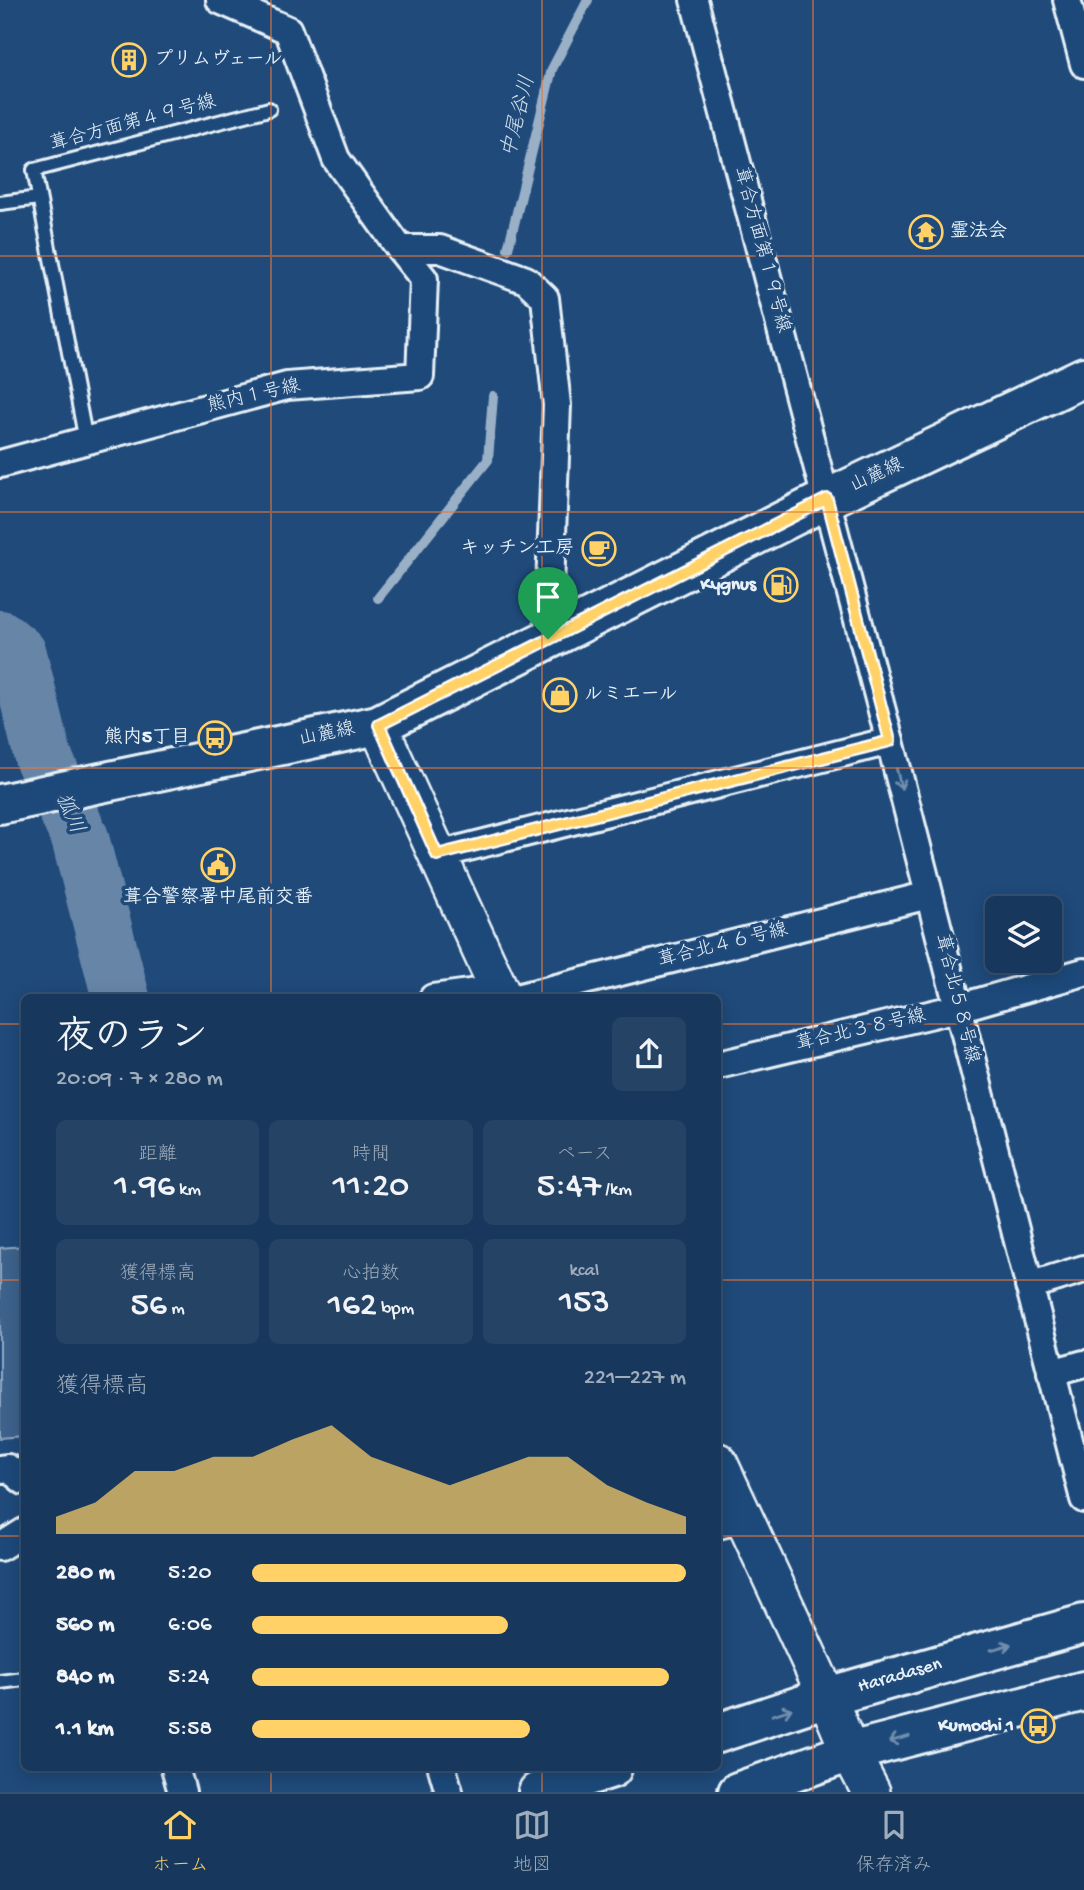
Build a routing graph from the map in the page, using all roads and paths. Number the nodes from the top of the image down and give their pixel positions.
1 (220, 0) edge
2 (694, 0) edge
3 (1067, 0) edge
4 (1084, 64) edge
5 (269, 109) dead end
6 (39, 198) junction
7 (0, 203) edge
8 (400, 249) junction
9 (1084, 377) edge
10 (86, 441) junction
11 (0, 464) edge
12 (827, 499) junction
13 (548, 639) junction
14 (379, 725) junction
15 (890, 741) junction
16 (5, 803) edge
17 (437, 855) junction
18 (929, 894) junction
19 (1084, 972) edge
20 (506, 994) edge
21 (510, 994) edge
22 (958, 1008) junction
23 (721, 1064) edge
24 (1084, 1269) edge
25 (1029, 1286) junction
26 (1084, 1364) edge
27 (1051, 1373) junction
28 (0, 1469) edge
29 (721, 1476) edge
30 (21, 1479) edge
31 (1084, 1499) edge
32 (731, 1522) edge
33 (21, 1534) edge
34 (0, 1547) edge
35 (1084, 1623) edge
36 (21, 1679) edge
37 (0, 1682) edge
38 (1084, 1691) edge
39 (827, 1697) junction
40 (721, 1732) edge
41 (850, 1752) junction
42 (175, 1771) edge
43 (443, 1771) edge
44 (603, 1771) edge
45 (182, 1792) edge
46 (449, 1792) edge
47 (538, 1792) edge
48 (738, 1792) edge
49 (871, 1792) edge

1 - 8 street
2 - 12 street, 葺合方面第１９号線
3 - 4 street
5 - 6 lane, 葺合方面第４９号線
6 - 7 lane
6 - 10 lane, 葺合方面第４９号線
8 - 10 street, 熊内１号線
8 - 13 street
9 - 12 main road, 山麓線
10 - 11 street, 熊内１号線
12 - 13 main road, 山麓線
12 - 15 street, 葺合北５８号線
13 - 14 main road, 山麓線
14 - 16 main road, 山麓線
14 - 17 street
15 - 17 street
15 -> 18 street, 葺合北５８号線
17 - 20 street
18 - 21 street, 葺合北４６号線
18 - 22 street, 葺合北５８号線
19 - 22 street, 葺合北３８号線
22 - 23 street, 葺合北３８号線
22 - 25 street, 葺合北５８号線
24 - 25 street
25 - 27 street, 葺合北５８号線
26 - 27 street
27 - 31 street, 葺合北５８号線
28 - 30 street
29 - 32 street
32 - 39 street
33 - 34 street
39 -> 35 main road, Haradasen
36 - 37 lane
38 -> 41 main road
40 -> 39 main road, Haradasen
39 - 41 street
41 - 48 main road
41 - 49 street
42 - 45 street
43 - 46 street
44 - 47 main road

